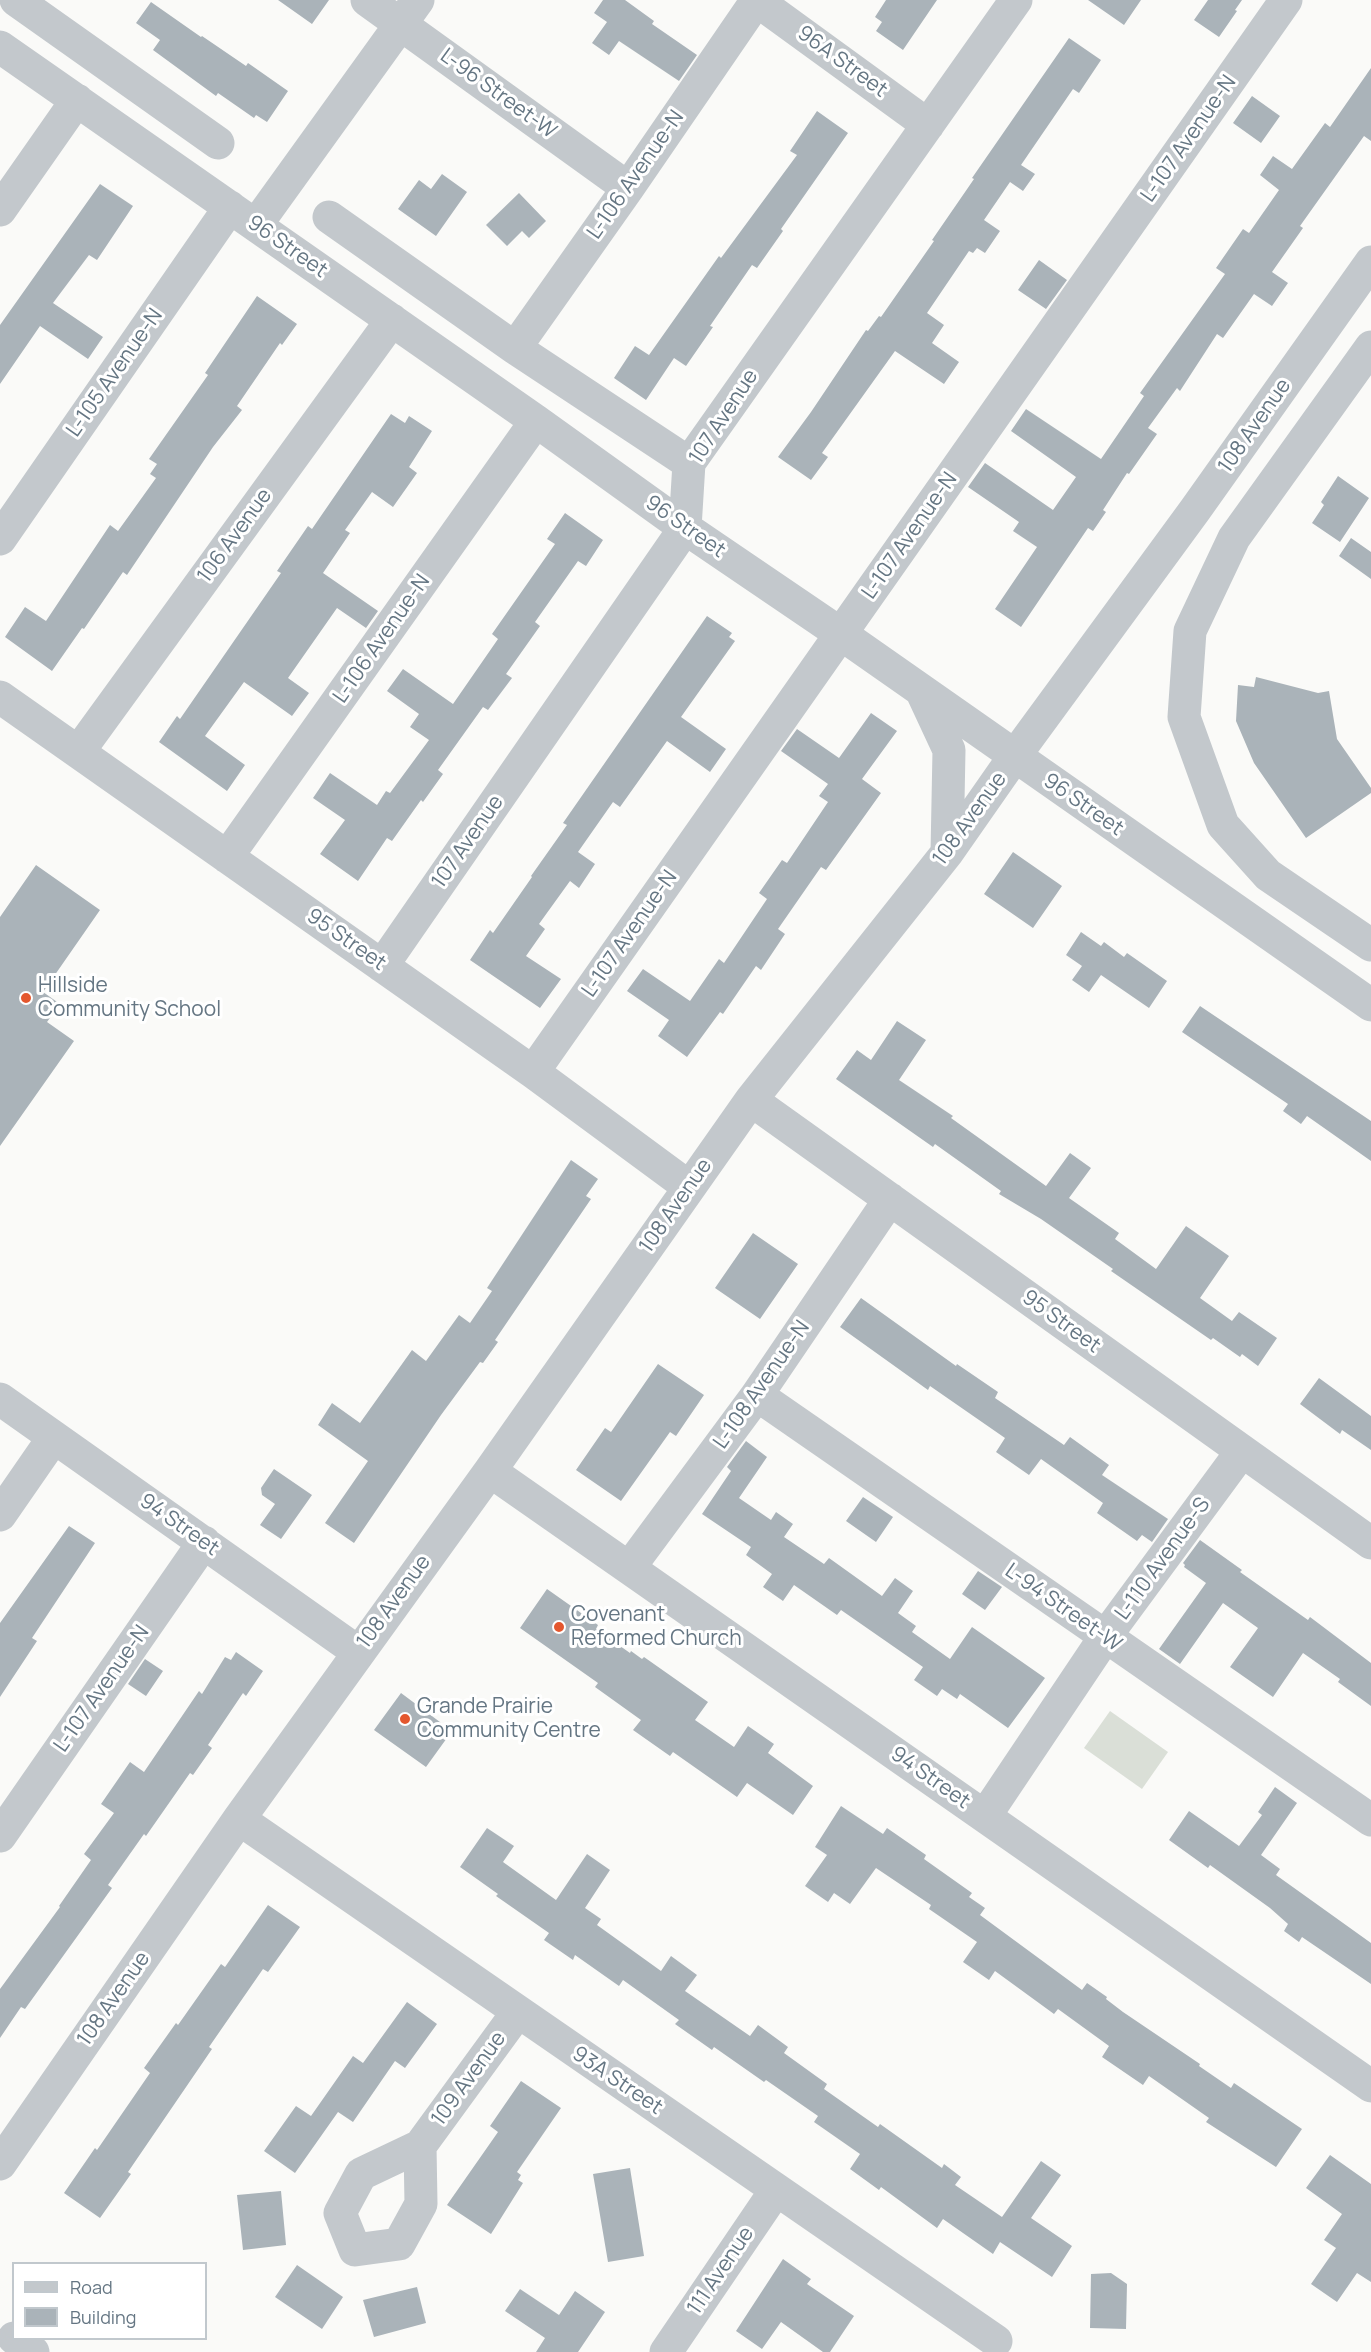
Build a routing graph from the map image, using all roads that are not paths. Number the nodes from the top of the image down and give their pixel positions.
1 (16, 0) edge
2 (367, 0) edge
3 (756, 0) edge
4 (1016, 0) edge
5 (1286, 0) edge
6 (409, 11) edge
7 (0, 46) edge
8 (77, 100) junction
9 (928, 124) junction
10 (219, 143) dead end
11 (628, 189) junction
12 (0, 210) edge
13 (243, 216) junction
14 (329, 217) dead end
15 (1371, 262) edge
16 (392, 320) junction
17 (1371, 347) edge
18 (515, 348) junction
19 (536, 421) junction
20 (690, 463) junction
21 (1195, 510) junction
22 (685, 528) junction
23 (1234, 538) junction
24 (0, 539) edge
25 (841, 634) junction
26 (922, 690) junction
27 (0, 697) edge
28 (79, 751) junction
29 (1014, 757) junction
30 (947, 853) junction
31 (227, 857) junction
32 (1371, 945) edge
33 (382, 966) junction
34 (1371, 1005) edge
35 (533, 1072) junction
36 (751, 1100) junction
37 (690, 1187) junction
38 (890, 1199) junction
39 (757, 1395) junction
40 (0, 1399) edge
41 (54, 1437) junction
42 (1242, 1451) junction
43 (490, 1471) junction
44 (0, 1515) edge
45 (204, 1542) junction
46 (1371, 1543) edge
47 (629, 1568) junction
48 (1106, 1637) junction
49 (358, 1652) junction
50 (985, 1816) junction
51 (239, 1819) junction
52 (1371, 1820) edge
53 (0, 1836) edge
54 (517, 2013) junction
55 (1371, 2086) edge
56 (420, 2146) dead end
57 (0, 2164) edge
58 (776, 2190) junction
59 (17, 2340) edge
60 (996, 2341) dead end
61 (33, 2352) edge
62 (666, 2352) edge

1 - 10 street
2 - 6 street, L-96 Street-W
3 - 9 street, 96A Street
3 - 11 street, L-106 Avenue-N
4 - 9 street, 107 Avenue
5 - 25 street, L-107 Avenue-N
6 - 11 street, L-96 Street-W
6 - 13 street, L-105 Avenue-N
7 - 8 street, 96 Street
8 - 12 street
8 - 13 street, 96 Street
9 - 20 street, 107 Avenue
11 - 18 street, L-106 Avenue-N
13 - 16 street, 96 Street
13 - 24 street, L-105 Avenue-N
14 - 18 street
15 - 21 street, 108 Avenue
16 - 19 street, 96 Street
16 - 28 street, 106 Avenue
17 - 23 street
18 - 20 street
19 - 22 street, 96 Street
19 - 31 street, L-106 Avenue-N
20 - 22 street, 107 Avenue
21 - 23 street
21 - 29 street, 108 Avenue
22 - 25 street, 96 Street
22 - 33 street, 107 Avenue
23 - 32 street
25 - 26 street, 96 Street
25 - 35 street, L-107 Avenue-N
26 - 29 street, 96 Street
26 - 30 street
27 - 28 street, 95 Street
28 - 31 street, 95 Street
29 - 30 street, 108 Avenue
29 - 34 street, 96 Street
30 - 36 street, 108 Avenue
31 - 33 street, 95 Street
33 - 35 street, 95 Street
35 - 37 street, 95 Street
36 - 37 street, 108 Avenue
36 - 38 street, 95 Street
37 - 43 street, 108 Avenue
38 - 39 street, L-108 Avenue-N
38 - 42 street, 95 Street
39 - 47 street, L-108 Avenue-N
39 - 48 street, L-94 Street-W
40 - 41 street, 94 Street
41 - 44 street
41 - 45 street, 94 Street
42 - 46 street, 95 Street
42 - 48 street, L-110 Avenue-S
43 - 47 street, 94 Street
43 - 49 street, 108 Avenue
45 - 49 street, 94 Street
45 - 53 street, L-107 Avenue-N
47 - 50 street, 94 Street
48 - 50 street, L-110 Avenue-S
48 - 52 street, L-94 Street-W
49 - 51 street, 108 Avenue
50 - 55 street, 94 Street
51 - 54 street, 93A Street
51 - 57 street, 108 Avenue
54 - 56 street, 109 Avenue
54 - 58 street, 93A Street
58 - 60 street, 93A Street
58 - 62 street, 111 Avenue
59 - 61 street

